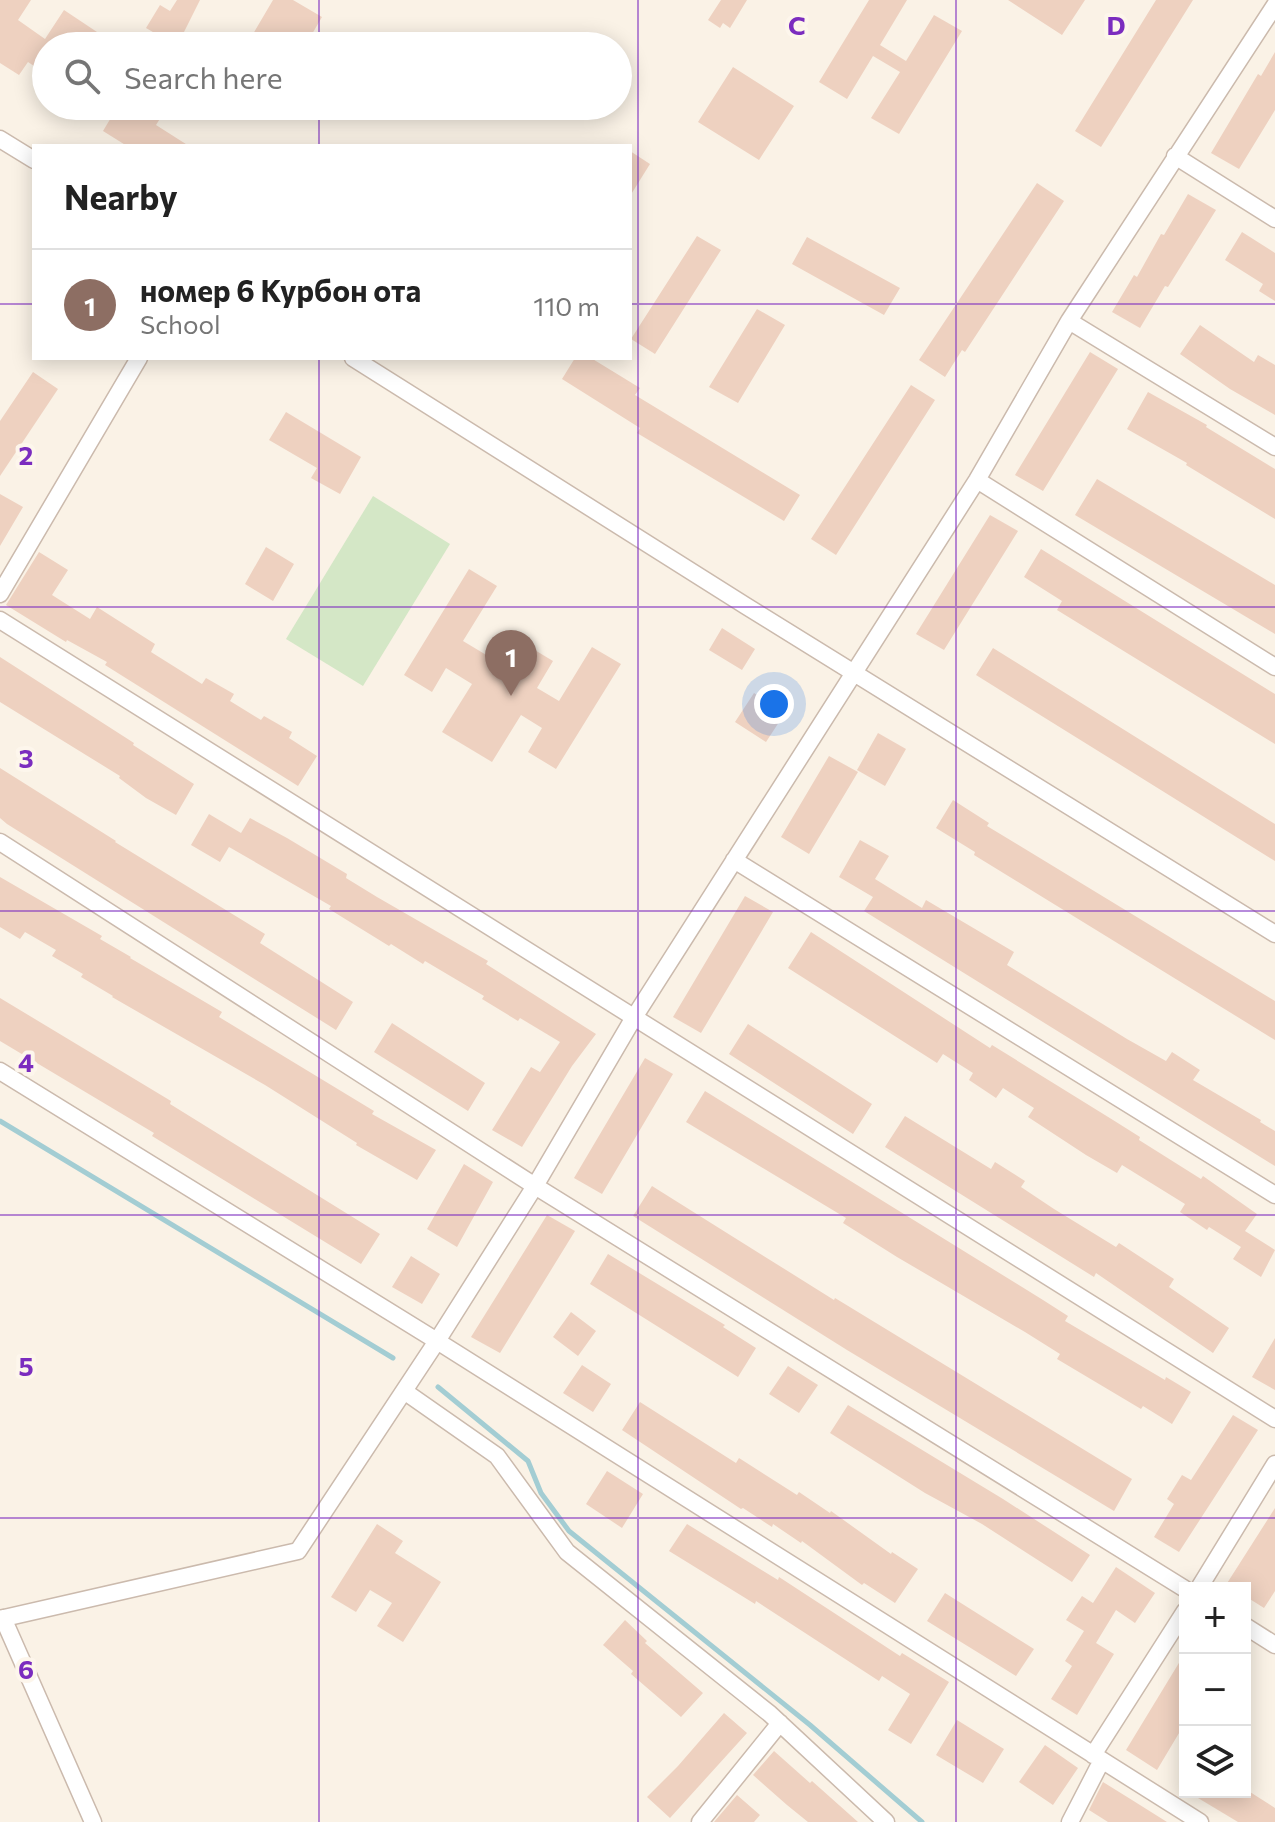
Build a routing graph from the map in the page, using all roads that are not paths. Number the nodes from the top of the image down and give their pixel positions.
1 (1275, 5) edge
2 (0, 139) edge
3 (1175, 156) junction
4 (32, 159) edge
5 (1275, 219) edge
6 (1069, 321) junction
7 (138, 360) edge
8 (356, 360) edge
9 (1275, 447) edge
10 (977, 480) junction
11 (0, 594) edge
12 (0, 620) edge
13 (1275, 667) edge
14 (855, 674) junction
15 (0, 842) edge
16 (734, 860) junction
17 (1275, 934) edge
18 (633, 1019) junction
19 (0, 1071) edge
20 (535, 1186) junction
21 (1275, 1195) edge
22 (437, 1341) junction
23 (404, 1391) junction
24 (1275, 1419) edge
25 (1275, 1464) edge
26 (1203, 1582) edge
27 (1179, 1585) edge
28 (1, 1619) edge
29 (1179, 1621) edge
30 (1251, 1630) edge
31 (1275, 1645) edge
32 (780, 1723) junction
33 (1098, 1758) junction
34 (93, 1822) edge
35 (700, 1822) edge
36 (886, 1822) edge
37 (1070, 1822) edge
38 (1200, 1822) edge

1 - 3 street
2 - 4 street
3 - 5 street
3 - 6 street
6 - 9 street
6 - 10 street
7 - 11 street
8 - 14 street
10 - 13 street
10 - 14 street
12 - 18 street
14 - 16 street
14 - 17 street
15 - 20 street
16 - 18 street
16 - 21 street
18 - 20 street
18 - 24 street
19 - 22 street
20 - 22 street
20 - 27 street
22 - 23 street
22 - 33 street
23 - 28 street
23 - 32 street
25 - 26 street
28 - 34 street
29 - 33 street
30 - 31 street
32 - 35 street
32 - 36 street
33 - 37 street
33 - 38 street

